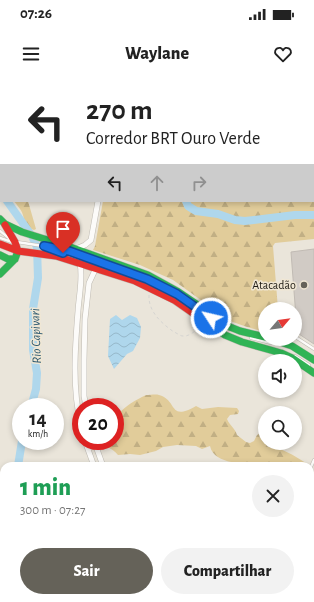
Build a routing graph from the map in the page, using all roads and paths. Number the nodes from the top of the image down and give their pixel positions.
1 (98, 202) edge
2 (2, 222) edge
3 (0, 231) edge
4 (0, 238) edge
5 (15, 242) junction
6 (0, 244) edge
7 (44, 246) junction
8 (75, 249) junction
9 (22, 251) junction
10 (0, 254) edge
11 (15, 259) junction
12 (80, 263) junction
13 (96, 268) junction
14 (0, 274) edge
15 (142, 280) dead end
16 (151, 288) junction
17 (161, 289) dead end
18 (204, 322) junction
19 (258, 335) edge
20 (302, 341) edge
21 (292, 346) edge
22 (314, 349) edge
23 (281, 353) junction
24 (314, 360) edge
25 (314, 365) edge
26 (314, 369) edge
27 (314, 373) edge
28 (314, 376) edge
29 (76, 398) edge
30 (84, 398) edge
31 (88, 450) edge
32 (97, 450) edge
33 (93, 462) edge
34 (102, 462) edge

1 - 8 street
2 - 5 main road
2 - 8 main road
3 - 5 lane
4 - 5 lane
5 - 7 lane
5 - 9 main road
6 - 9 main road
7 - 15 lane
7 - 25 lane
8 - 19 main road
9 - 11 main road
9 - 12 main road
10 - 11 main road
11 - 14 main road
12 - 13 main road
12 - 29 street
13 - 16 main road
13 - 30 street
16 - 18 main road
16 - 18 path
17 - 26 lane
18 - 23 main road
20 - 22 lane
21 - 24 main road
23 - 27 main road
23 - 28 lane
31 - 33 street
32 - 34 street

